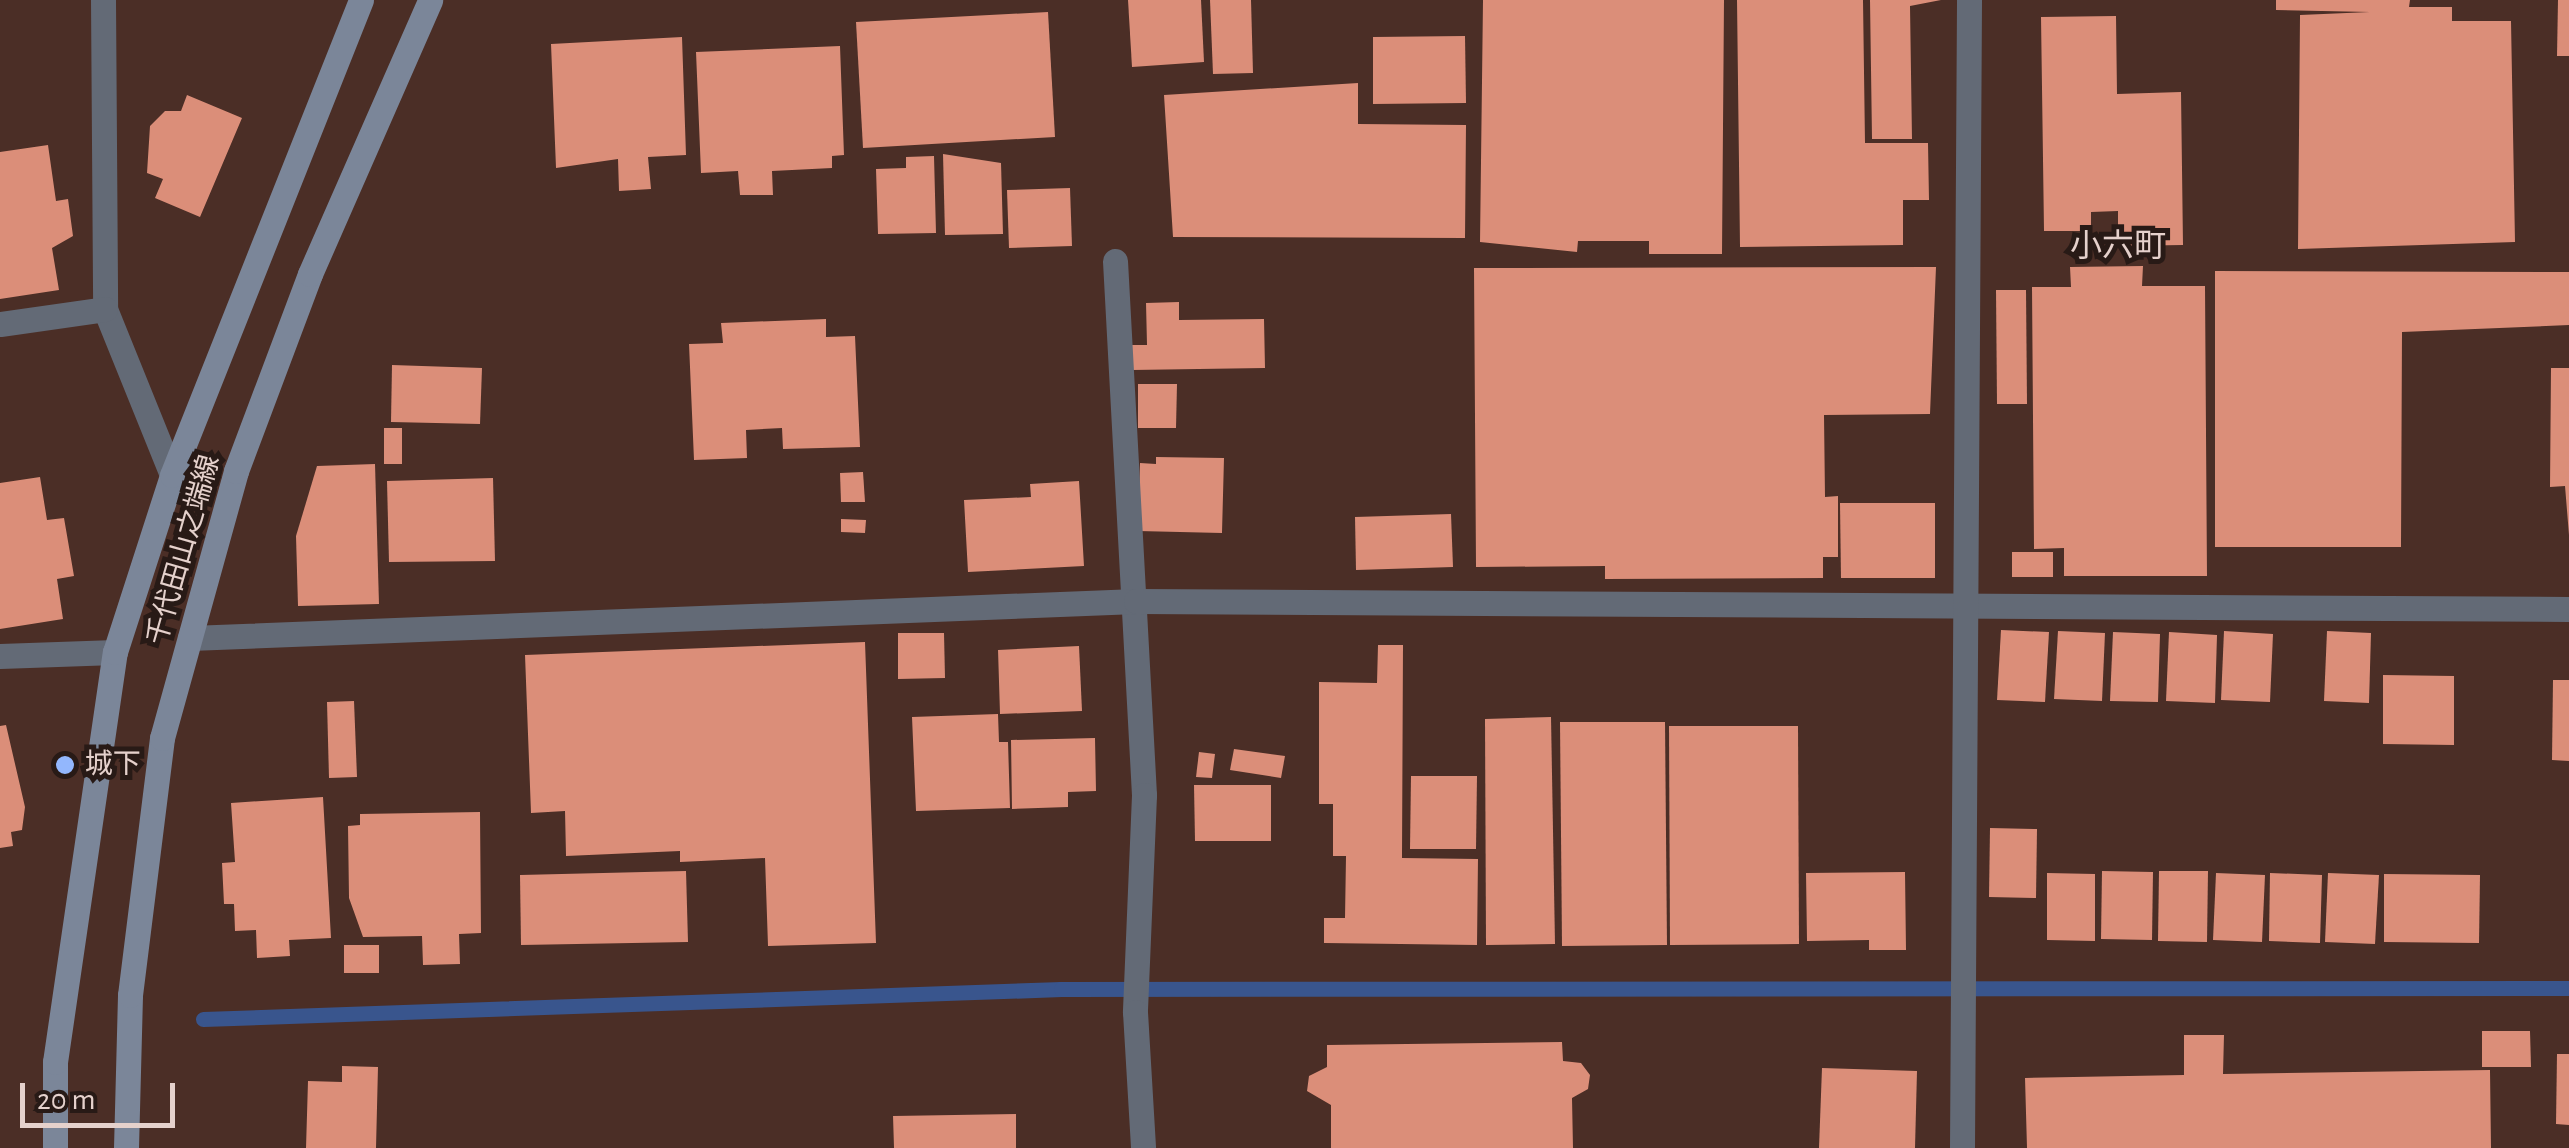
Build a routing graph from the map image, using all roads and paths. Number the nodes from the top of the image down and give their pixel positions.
1 (103, 0) edge
2 (430, 0) edge
3 (1969, 0) edge
4 (354, 5) edge
5 (1115, 261) dead end
6 (105, 309) junction
7 (0, 324) edge
8 (172, 475) junction
9 (1136, 601) junction
10 (1965, 608) junction
11 (2569, 609) edge
12 (190, 638) junction
13 (115, 652) junction
14 (0, 656) edge
15 (55, 1148) edge
16 (126, 1148) edge
17 (1143, 1148) edge
18 (1962, 1148) edge

1 - 6 street
2 - 12 street, 千代田山之端線
3 - 10 street
4 - 8 street, 千代田山之端線
5 - 9 street
6 - 7 street
6 - 8 street
8 - 13 street, 千代田山之端線
9 - 10 street
9 - 12 street
9 - 17 street
10 - 11 street
10 - 18 street
12 - 16 street, 千代田山之端線
13 - 14 street
13 - 15 street, 千代田山之端線

